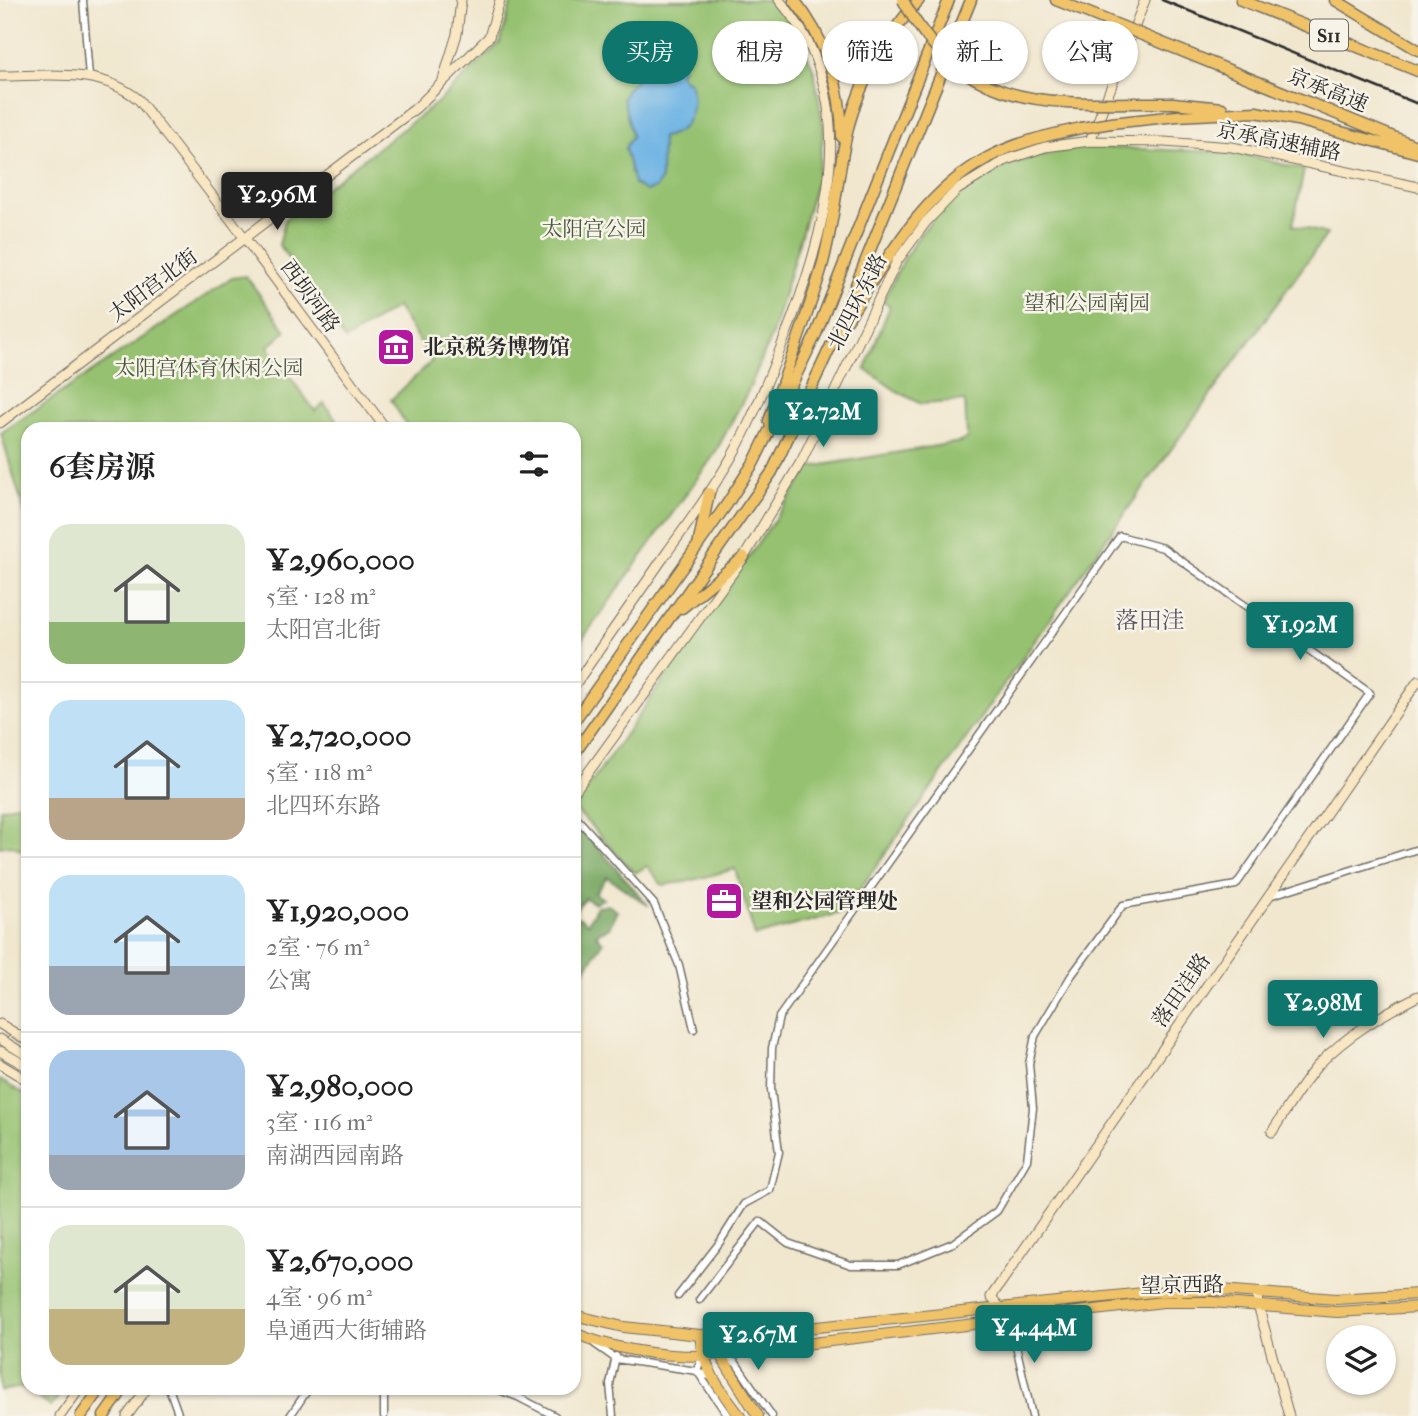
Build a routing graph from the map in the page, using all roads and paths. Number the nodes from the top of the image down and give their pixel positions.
1 (83, 0) edge
2 (461, 0) edge
3 (500, 0) edge
4 (779, 0) edge
5 (794, 0) edge
6 (903, 0) edge
7 (919, 0) edge
8 (949, 0) edge
9 (971, 0) edge
10 (1056, 0) edge
11 (1145, 0) edge
12 (1241, 0) edge
13 (1335, 0) edge
14 (1418, 50) edge
15 (1418, 71) edge
16 (0, 76) edge
17 (89, 77) junction
18 (441, 84) junction
19 (1256, 112) junction
20 (1090, 141) junction
21 (1418, 147) edge
22 (1418, 153) edge
23 (842, 163) junction
24 (1418, 187) edge
25 (244, 237) junction
26 (834, 340) junction
27 (381, 422) edge
28 (0, 423) edge
29 (754, 462) junction
30 (709, 493) junction
31 (697, 546) junction
32 (744, 557) junction
33 (672, 616) junction
34 (581, 676) edge
35 (1418, 681) edge
36 (581, 707) edge
37 (581, 744) edge
38 (581, 782) edge
39 (581, 823) edge
40 (1418, 849) edge
41 (1268, 896) junction
42 (1418, 996) edge
43 (0, 1024) edge
44 (694, 1029) dead end
45 (21, 1037) edge
46 (0, 1039) edge
47 (0, 1051) edge
48 (21, 1052) edge
49 (21, 1063) edge
50 (0, 1064) edge
51 (21, 1076) edge
52 (1272, 1132) dead end
53 (1257, 1293) junction
54 (1418, 1294) edge
55 (678, 1296) dead end
56 (699, 1300) dead end
57 (1258, 1305) junction
58 (1418, 1307) edge
59 (1002, 1309) junction
60 (581, 1317) edge
61 (1010, 1319) junction
62 (700, 1335) junction
63 (717, 1335) junction
64 (581, 1336) edge
65 (588, 1339) junction
66 (618, 1348) junction
67 (719, 1353) junction
68 (702, 1356) junction
69 (616, 1359) junction
70 (697, 1371) junction
71 (713, 1378) junction
72 (75, 1395) edge
73 (96, 1395) edge
74 (119, 1395) edge
75 (142, 1395) edge
76 (172, 1395) edge
77 (304, 1395) edge
78 (384, 1395) edge
79 (509, 1395) edge
80 (60, 1416) edge
81 (81, 1416) edge
82 (104, 1416) edge
83 (127, 1416) edge
84 (179, 1416) edge
85 (290, 1416) edge
86 (384, 1416) edge
87 (555, 1416) edge
88 (613, 1416) edge
89 (728, 1416) edge
90 (740, 1416) edge
91 (758, 1416) edge
92 (772, 1416) edge
93 (1032, 1416) edge
94 (1289, 1416) edge

1 - 17 street
2 - 18 street
3 - 18 street, 太阳宫北街
4 - 30 street
5 - 23 highway
6 - 19 highway, bridge
7 - 23 highway
8 - 29 highway, 北四环东路
9 - 26 highway, 北四环东路
10 - 21 highway, 京承高速, bridge
11 - 20 street
12 - 15 highway, S11
13 - 14 highway
16 - 17 street, 西坝河路
17 - 25 street, 西坝河路
18 - 25 street, 太阳宫北街
19 - 22 highway
19 - 26 highway, bridge
20 - 24 street, 京承高速辅路
20 - 32 street, 北四环东路
23 - 29 highway
25 - 27 street, 西坝河路
25 - 28 street, 太阳宫北街
26 - 33 highway, 北四环东路
29 - 31 highway, 北四环东路
30 - 31 highway
30 - 34 street
31 - 36 highway, 北四环东路
32 - 33 highway
32 - 38 street, 北四环东路
33 - 37 highway, 北四环东路
35 - 41 street, 落田洼路
39 - 44 street
40 - 41 street
41 - 59 street, 落田洼路
42 - 52 street
43 - 45 street
46 - 48 street
47 - 49 street
50 - 51 street
53 - 54 main road, 望京西路
53 - 57 street
53 - 59 main road, 望京西路
55 - 56 street
57 - 58 main road, 望京西路
57 - 61 main road, 望京西路
57 - 94 street
59 - 61 street
59 - 63 main road, 望京西路
60 - 62 main road, 望京西路
61 - 67 main road, 望京西路
61 - 93 street
62 - 63 main road, 望京西路
62 - 68 main road
63 - 67 main road
64 - 65 main road, 望京西路
65 - 66 main road, 望京西路
65 - 69 street
66 - 68 main road, 望京西路
66 - 69 street
67 - 68 main road, 望京西路
67 - 91 main road
67 - 92 street
68 - 70 street
68 - 71 main road
69 - 70 street
69 - 88 street
70 - 71 street
70 - 89 street
71 - 90 main road
72 - 80 street
73 - 81 highway
74 - 82 highway
75 - 83 street
76 - 84 street
77 - 85 street
78 - 86 street
79 - 87 street

